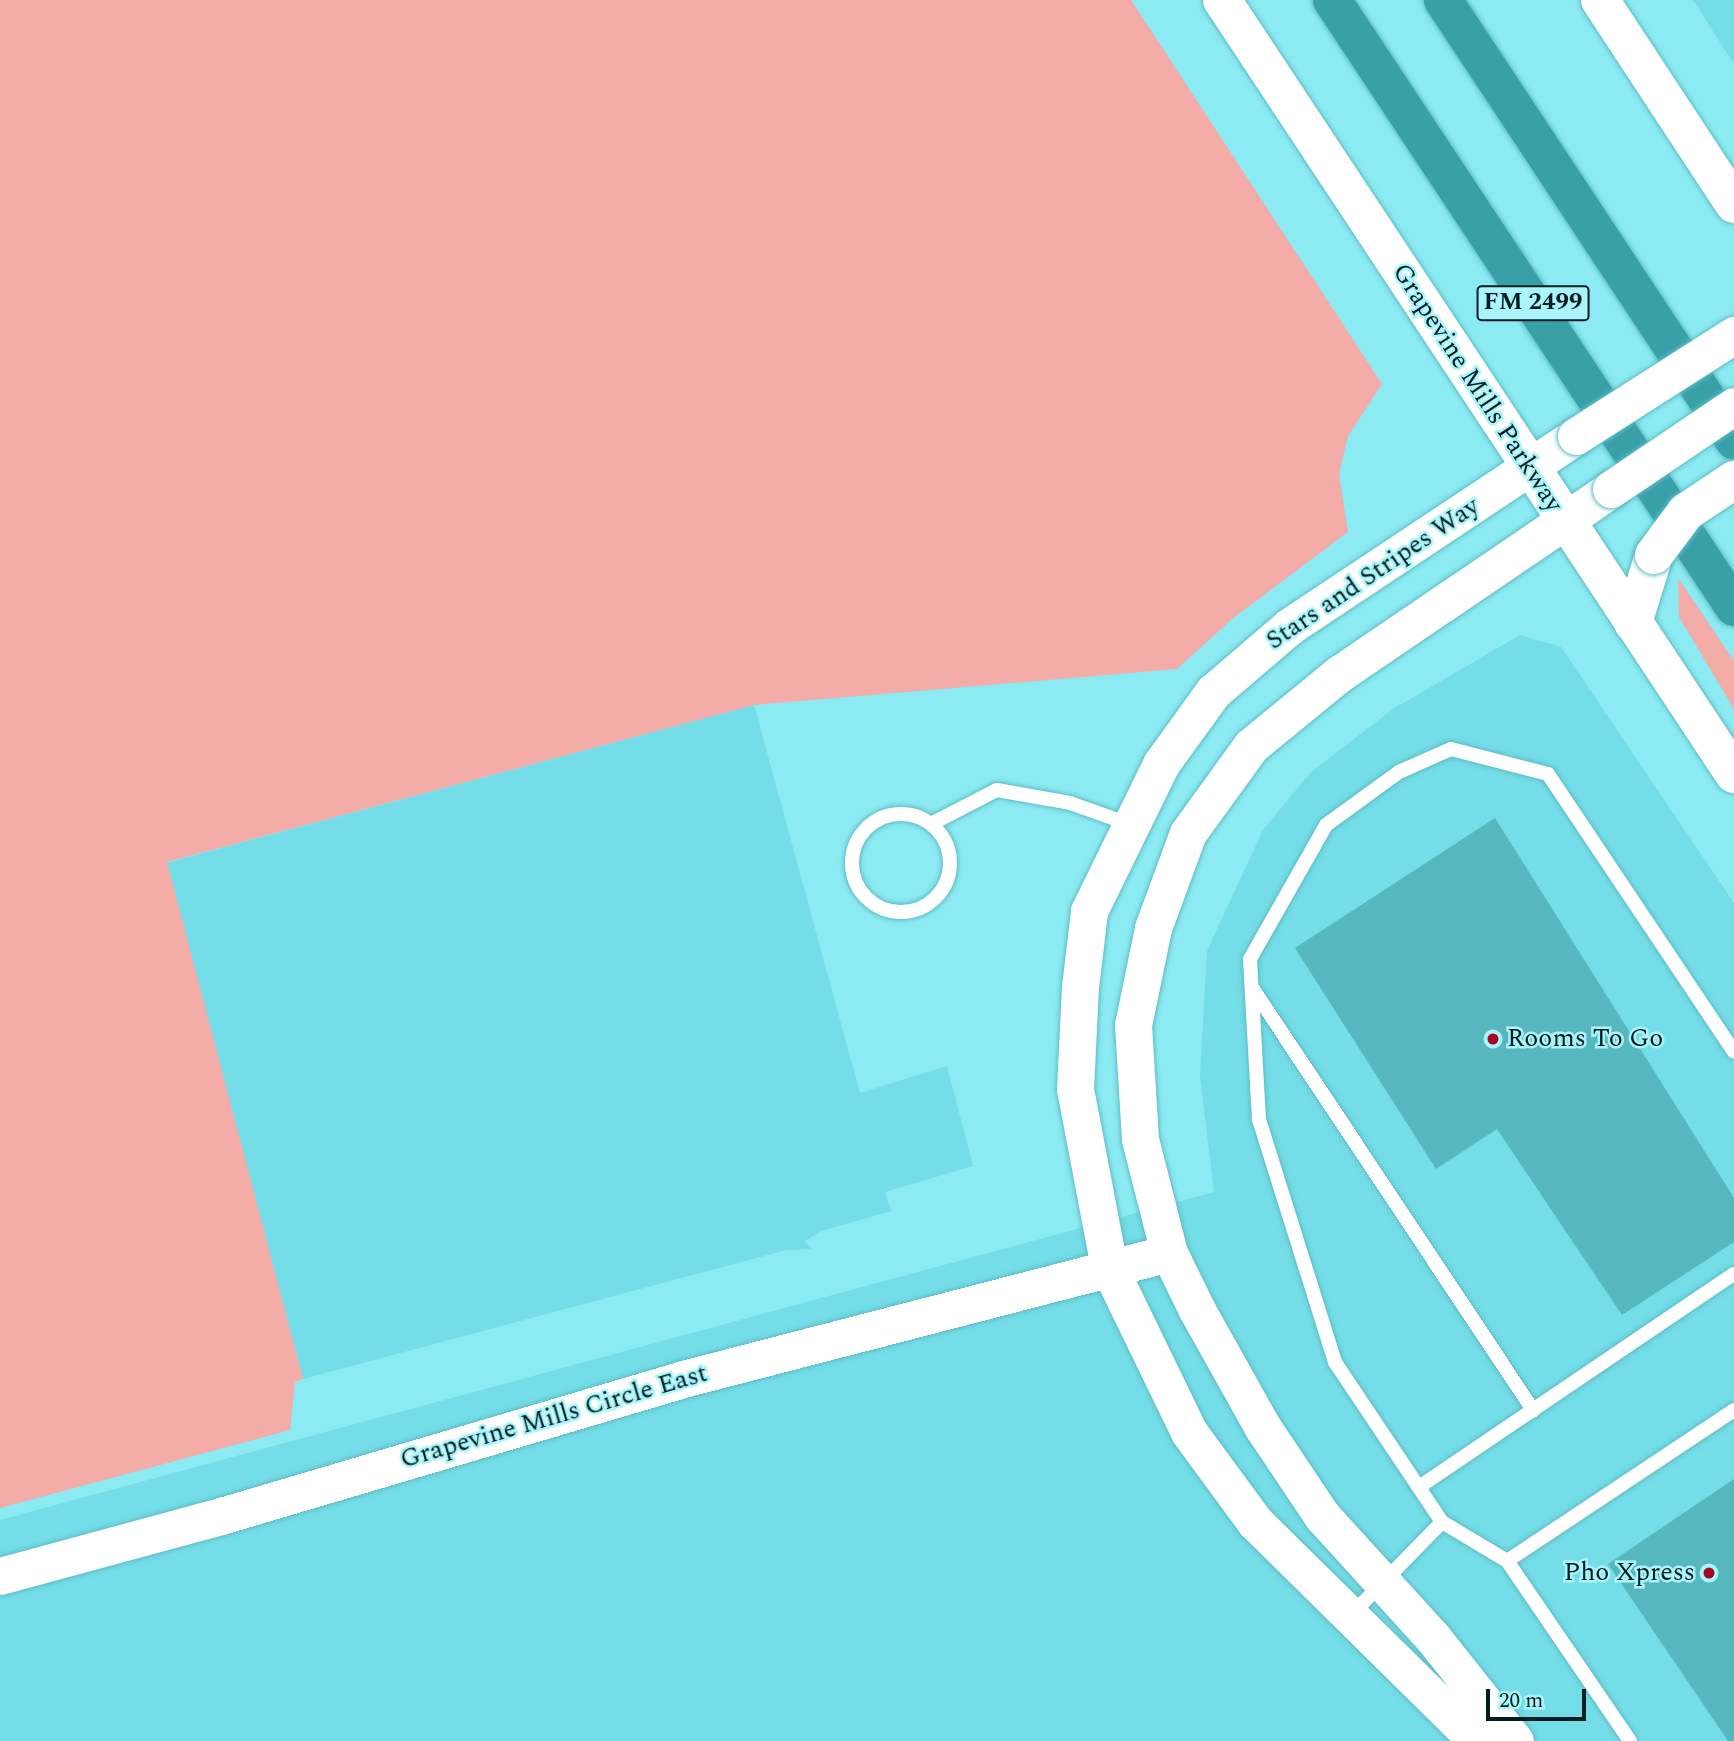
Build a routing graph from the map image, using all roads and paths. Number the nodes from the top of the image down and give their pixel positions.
1 (1222, 0) edge
2 (1332, 0) edge
3 (1443, 0) edge
4 (1600, 0) edge
5 (1734, 204) edge
6 (1734, 335) edge
7 (1734, 406) edge
8 (1734, 440) edge
9 (1530, 467) junction
10 (1734, 480) edge
11 (1565, 520) junction
12 (1734, 607) edge
13 (1633, 623) junction
14 (1734, 774) edge
15 (931, 824) junction
16 (1129, 824) junction
17 (1251, 986) junction
18 (1734, 1052) edge
19 (1169, 1253) junction
20 (1109, 1267) junction
21 (1734, 1274) edge
22 (1533, 1410) junction
23 (1734, 1410) edge
24 (1419, 1488) junction
25 (1442, 1522) junction
26 (1507, 1561) junction
27 (0, 1576) edge
28 (1384, 1584) junction
29 (1350, 1616) junction
30 (1477, 1741) edge
31 (1516, 1741) edge
32 (1630, 1741) edge

1 - 9 main road, Grapevine Mills Parkway
2 - 12 highway, FM 2499
3 - 8 highway, FM 2499
4 - 5 main road
6 - 9 street, Stars and Stripes Way, bridge
7 - 11 street, bridge
9 - 11 main road, Grapevine Mills Parkway
9 - 16 street, Stars and Stripes Way
10 - 13 main road, bridge
11 - 13 main road, Grapevine Mills Parkway
11 - 19 street
13 - 14 main road, Grapevine Mills Parkway
15 - 15 lane
15 - 16 lane
16 - 20 street, Stars and Stripes Way
17 - 18 lane
17 - 22 lane
17 - 24 lane
19 - 20 street, Grapevine Mills Circle East
19 - 28 street
20 - 27 street, Grapevine Mills Circle East
20 - 29 street
21 - 22 lane
22 - 24 lane
23 - 26 lane
24 - 25 lane
25 - 26 lane
25 - 28 lane
26 - 32 lane
28 - 29 lane
28 - 31 street
29 - 30 street

